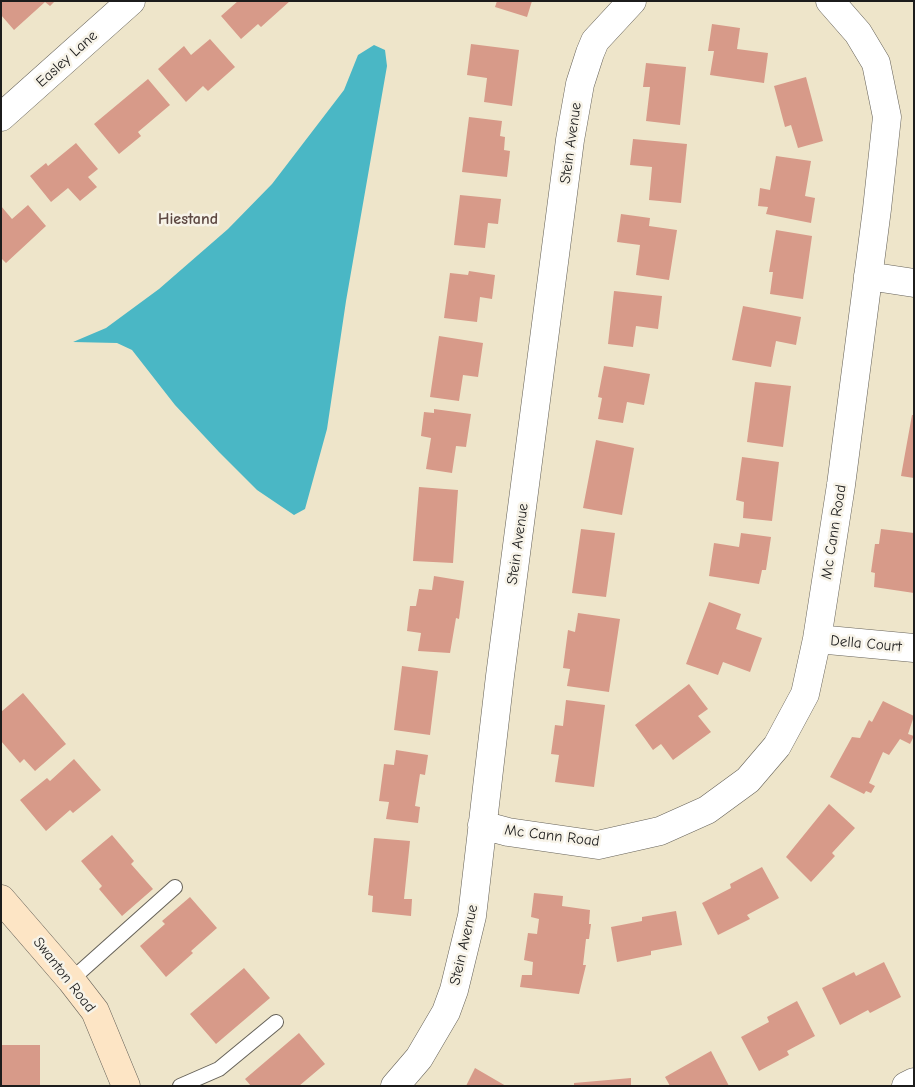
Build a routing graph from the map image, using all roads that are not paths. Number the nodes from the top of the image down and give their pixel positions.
1 (131, 1) edge
2 (632, 1) edge
3 (830, 1) edge
4 (1, 117) edge
5 (868, 276) junction
6 (914, 283) edge
7 (817, 639) junction
8 (914, 648) edge
9 (482, 825) junction
10 (175, 887) dead end
11 (1, 899) edge
12 (71, 980) junction
13 (276, 1022) dead end
14 (914, 1082) edge
15 (126, 1086) edge
16 (180, 1086) edge
17 (395, 1086) edge
18 (906, 1086) edge

1 - 4 street, Easley Lane
2 - 9 street, Stein Avenue
3 - 5 street, Mc Cann Road
5 - 6 street
5 - 7 street, Mc Cann Road
7 - 8 street, Della Court
7 - 9 street, Mc Cann Road
9 - 17 street, Stein Avenue
10 - 12 lane
11 - 12 street, Swanton Road
12 - 15 street, Swanton Road
13 - 16 lane
14 - 18 street

